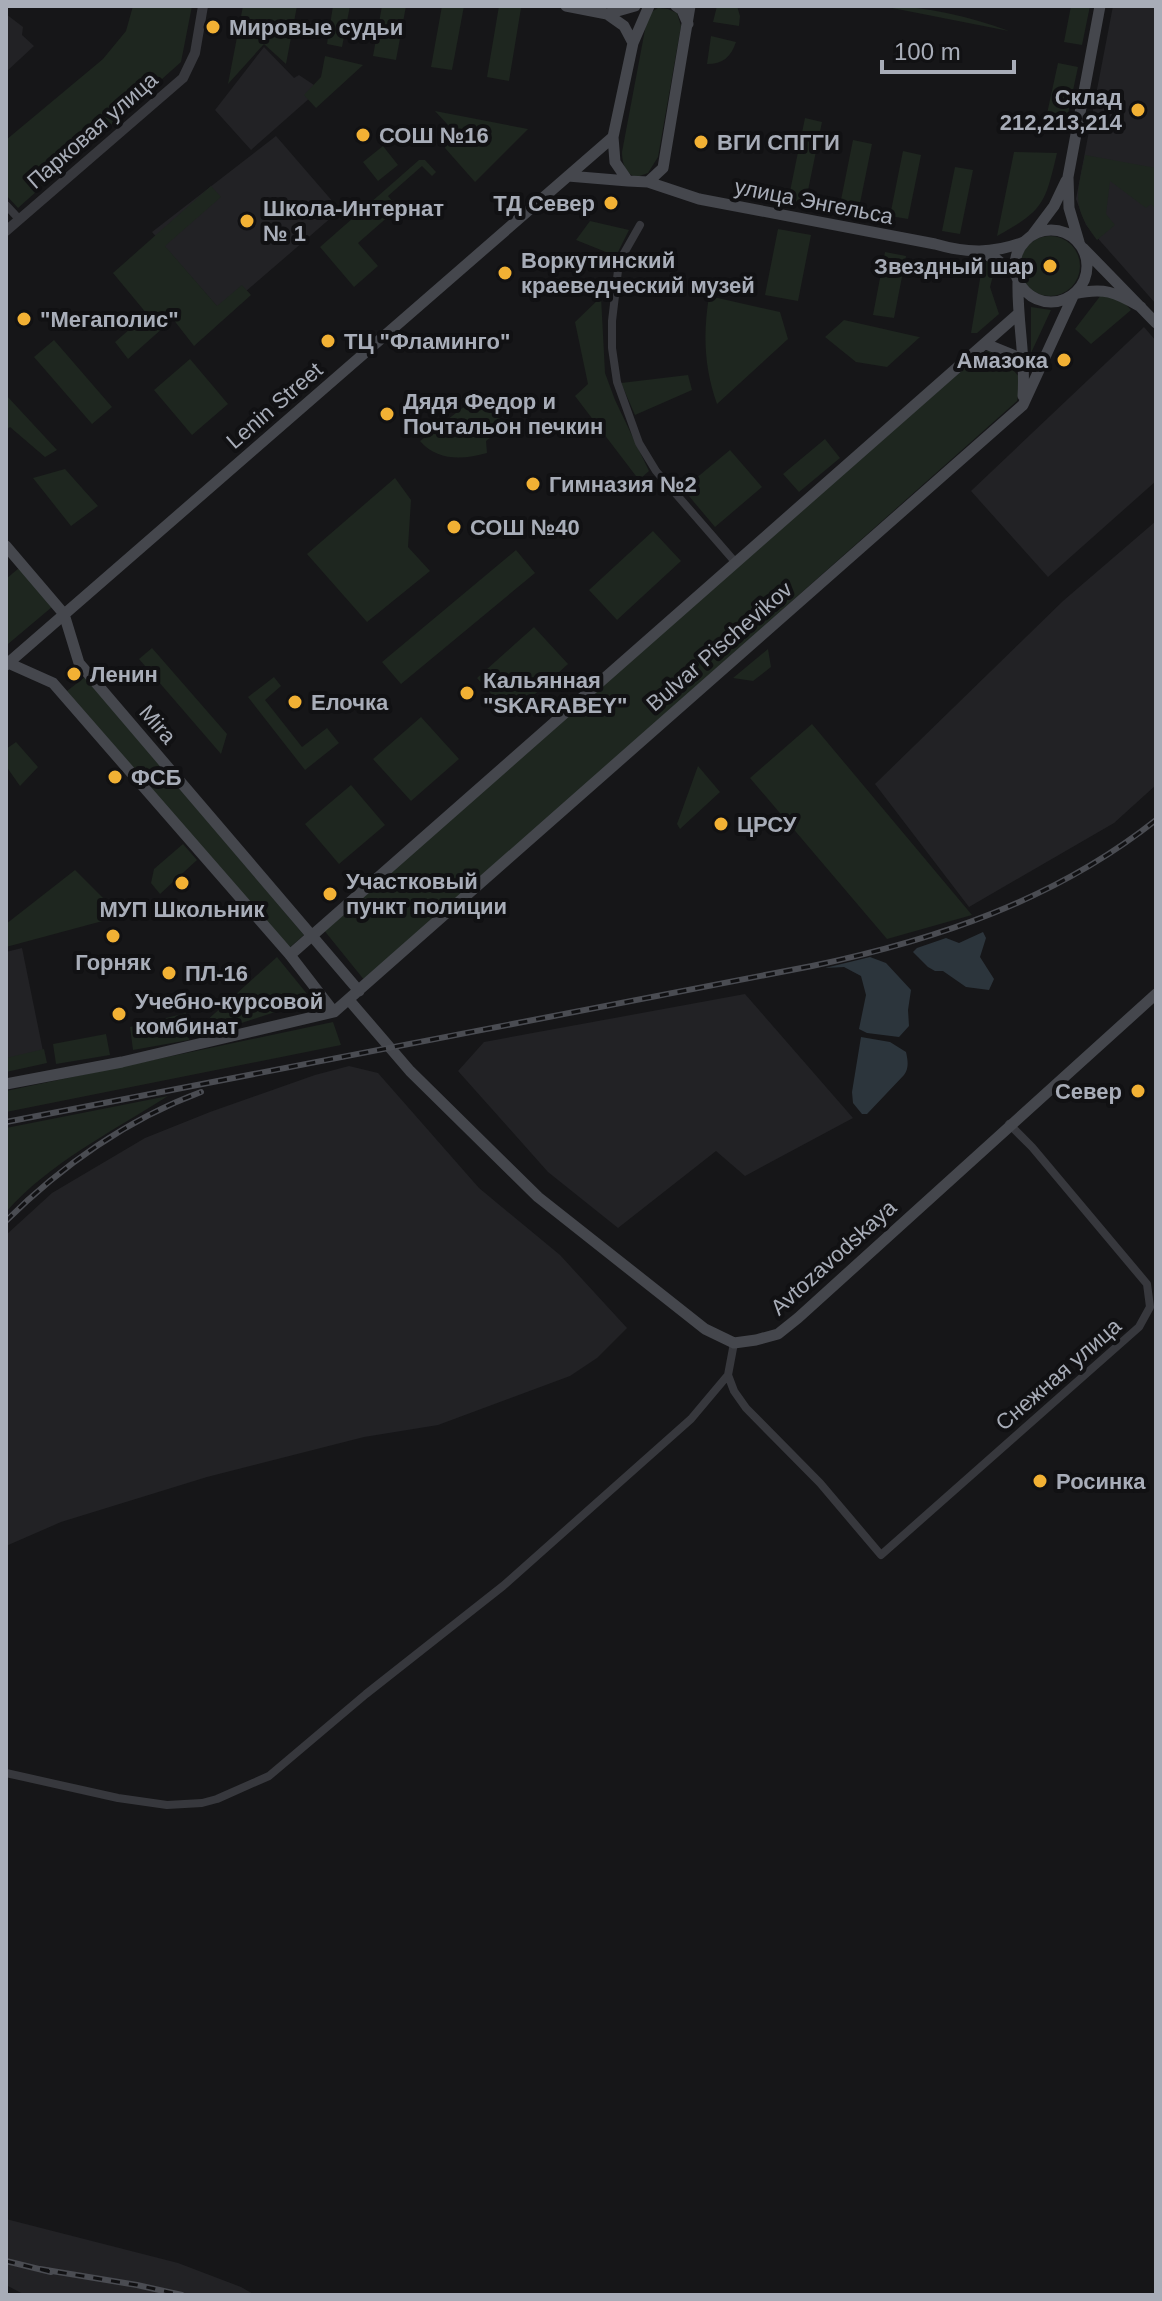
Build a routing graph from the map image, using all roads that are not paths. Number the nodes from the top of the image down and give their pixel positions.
1 (203, 6) edge
2 (566, 6) edge
3 (635, 6) edge
4 (649, 6) edge
5 (676, 6) edge
6 (690, 6) edge
7 (1100, 6) edge
8 (607, 14) junction
9 (689, 24) junction
10 (633, 43) junction
11 (613, 137) junction
12 (663, 168) junction
13 (568, 176) junction
14 (1068, 177) junction
15 (628, 181) junction
16 (648, 182) junction
17 (670, 191) junction
18 (6, 205) edge
19 (19, 219) junction
20 (640, 225) dead end
21 (6, 231) edge
22 (1027, 239) junction
23 (1081, 245) junction
24 (974, 252) junction
25 (1017, 278) junction
26 (1074, 294) junction
27 (1141, 307) junction
28 (1017, 315) junction
29 (1156, 323) edge
30 (986, 344) junction
31 (1025, 371) junction
32 (1023, 405) junction
33 (6, 546) edge
34 (736, 563) junction
35 (64, 614) junction
36 (6, 663) edge
37 (312, 935) junction
38 (290, 955) junction
39 (359, 991) junction
40 (1156, 994) edge
41 (349, 1000) junction
42 (334, 1012) junction
43 (6, 1084) edge
44 (1009, 1124) junction
45 (734, 1343) junction
46 (728, 1375) junction
47 (6, 1773) edge

1 - 19 street, Парковая улица
2 - 8 main road
3 - 8 main road
4 - 10 main road
5 - 9 main road
6 - 9 main road
7 - 14 main road
8 - 10 main road
9 - 12 main road
10 - 11 main road
11 - 13 main road, Lenin Street
11 - 15 main road
12 - 16 main road
12 - 17 main road
13 - 15 main road
13 - 35 main road, Lenin Street
14 - 22 main road
14 - 23 main road, Bulvar Pischevikov
15 - 16 main road, улица Энгельса
16 - 17 main road, улица Энгельса
17 - 24 main road, улица Энгельса
18 - 19 street
19 - 21 street, Парковая улица
20 - 34 street
22 - 23 main road
22 - 24 main road, улица Энгельса
22 - 25 main road
23 - 26 main road, Bulvar Pischevikov
23 - 27 main road
24 - 25 main road, улица Энгельса
25 - 26 main road
25 - 28 main road
26 - 27 main road
26 - 32 main road, Bulvar Pischevikov
27 - 29 main road
28 - 30 main road
28 - 31 main road
30 - 31 main road
30 - 34 main road
31 - 32 main road
32 - 39 main road, Bulvar Pischevikov
33 - 35 main road, Mira
34 - 37 main road
35 - 36 main road, Lenin Street
35 - 37 main road, Mira
36 - 38 main road
37 - 38 main road
37 - 39 main road, Mira
38 - 42 main road
39 - 41 main road, Bulvar Pischevikov
40 - 44 main road, Avtozavodskaya
41 - 42 main road, Bulvar Pischevikov
41 - 45 main road
42 - 43 main road
44 - 45 main road, Avtozavodskaya
44 - 46 street, Снежная улица
45 - 46 street
46 - 47 street

